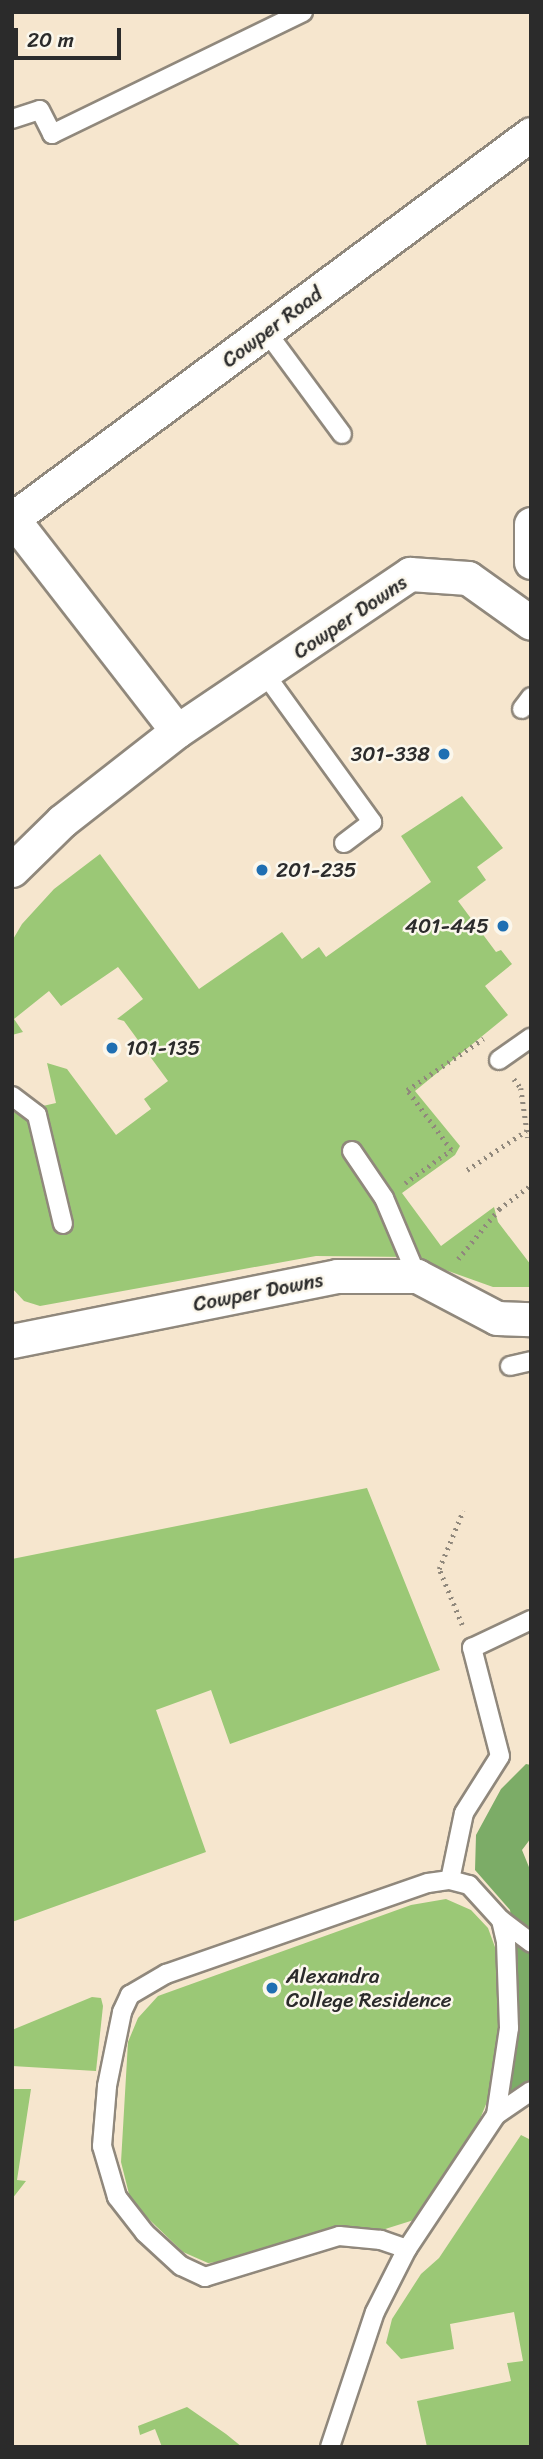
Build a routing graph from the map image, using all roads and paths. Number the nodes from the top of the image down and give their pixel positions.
1 (303, 12) edge
2 (12, 119) edge
3 (531, 134) edge
4 (266, 331) junction
5 (342, 435) dead end
6 (12, 518) edge
7 (531, 524) edge
8 (531, 562) edge
9 (531, 623) edge
10 (265, 674) junction
11 (177, 731) junction
12 (344, 843) dead end
13 (12, 870) edge
14 (531, 1038) edge
15 (499, 1060) junction
16 (12, 1096) edge
17 (526, 1131) junction
18 (530, 1139) edge
19 (352, 1151) dead end
20 (467, 1170) dead end
21 (531, 1185) edge
22 (384, 1198) junction
23 (64, 1224) dead end
24 (417, 1276) junction
25 (531, 1319) edge
26 (12, 1341) edge
27 (531, 1361) edge
28 (510, 1366) dead end
29 (463, 1511) dead end
30 (531, 1620) edge
31 (472, 1648) junction
32 (450, 1880) junction
33 (501, 1920) junction
34 (531, 1943) edge
35 (531, 2091) edge
36 (496, 2115) junction
37 (407, 2249) junction
38 (330, 2447) edge

1 - 2 lane
3 - 4 street, Cowper Road
4 - 5 lane
4 - 6 street, Cowper Road
6 - 11 street
7 - 8 street
9 - 10 street, Cowper Downs
10 - 11 street, Cowper Downs
10 - 12 lane
11 - 13 street, Cowper Downs
14 - 15 lane
15 - 17 path
15 - 22 path
16 - 23 lane
17 - 18 path
17 - 20 path
19 - 22 lane
21 - 24 path
22 - 24 lane
24 - 25 street, Cowper Downs
24 - 26 street, Cowper Downs
27 - 28 lane
29 - 31 path
30 - 31 lane
31 - 32 lane
32 - 33 lane
32 - 37 lane
33 - 34 lane
33 - 36 lane
35 - 36 lane
36 - 37 lane
37 - 38 lane

